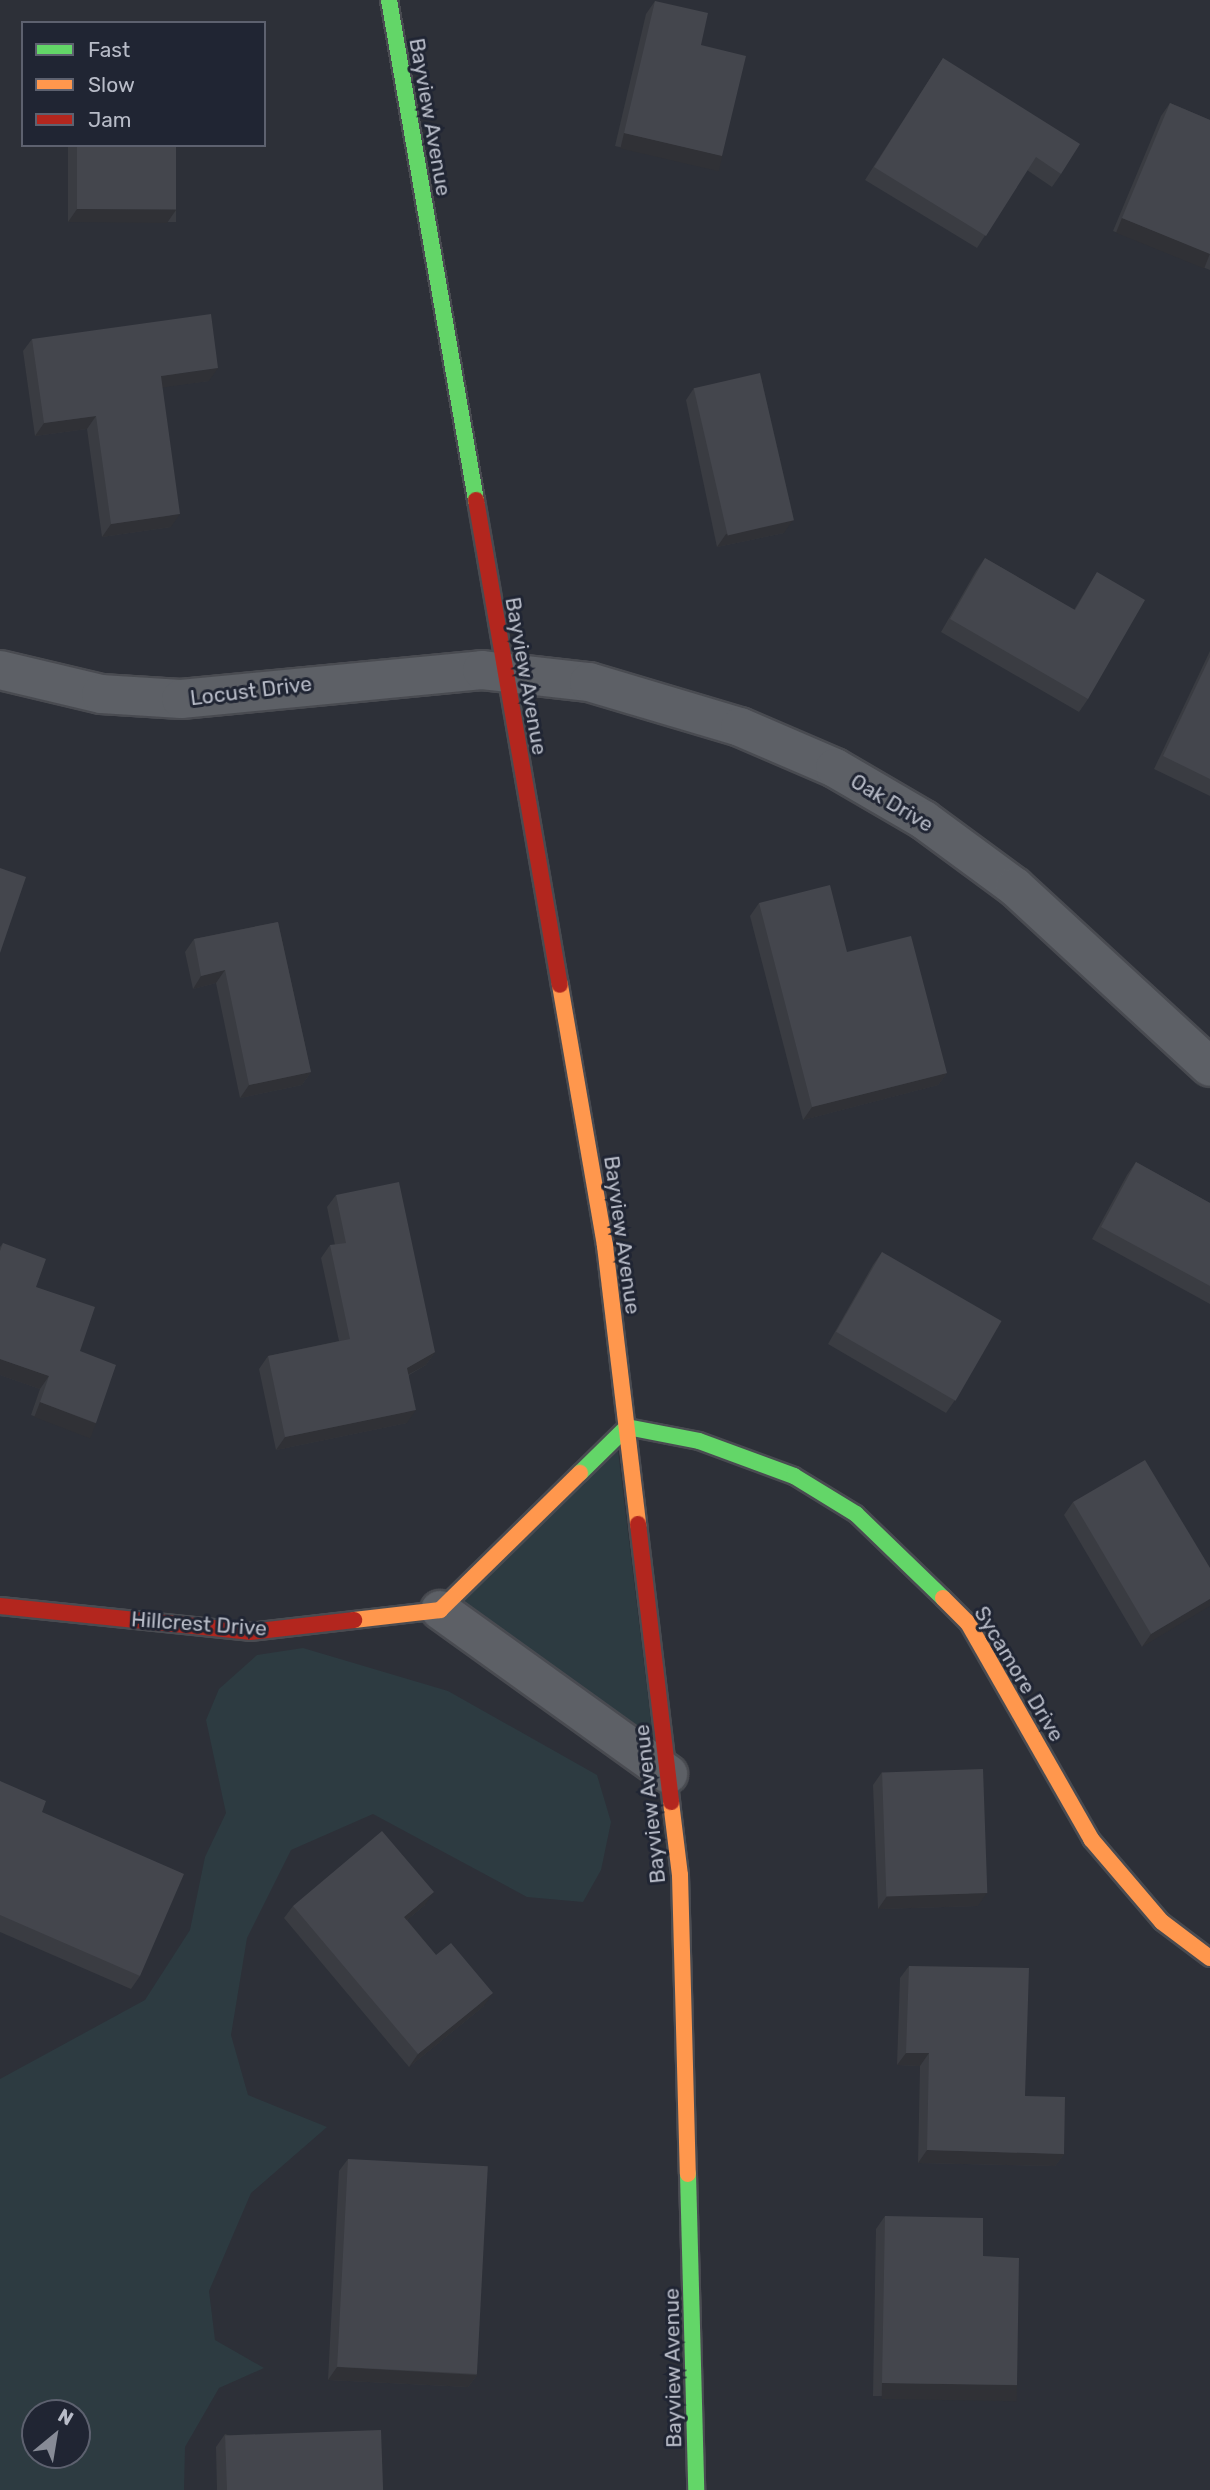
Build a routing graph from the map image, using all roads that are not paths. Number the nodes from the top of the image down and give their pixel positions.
1 (389, 0) edge
2 (0, 670) edge
3 (504, 673) junction
4 (1210, 1067) edge
5 (627, 1427) junction
6 (0, 1606) edge
7 (440, 1610) junction
8 (668, 1774) junction
9 (1210, 1958) edge
10 (696, 2490) edge

1 - 3 main road, Bayview Avenue
2 - 3 street, Locust Drive
3 - 4 street, Oak Drive
3 - 5 main road, Bayview Avenue
5 - 7 main road
5 - 8 main road, Bayview Avenue
5 - 9 main road, Sycamore Drive
6 - 7 main road, Hillcrest Drive
7 - 8 street
8 - 10 main road, Bayview Avenue

